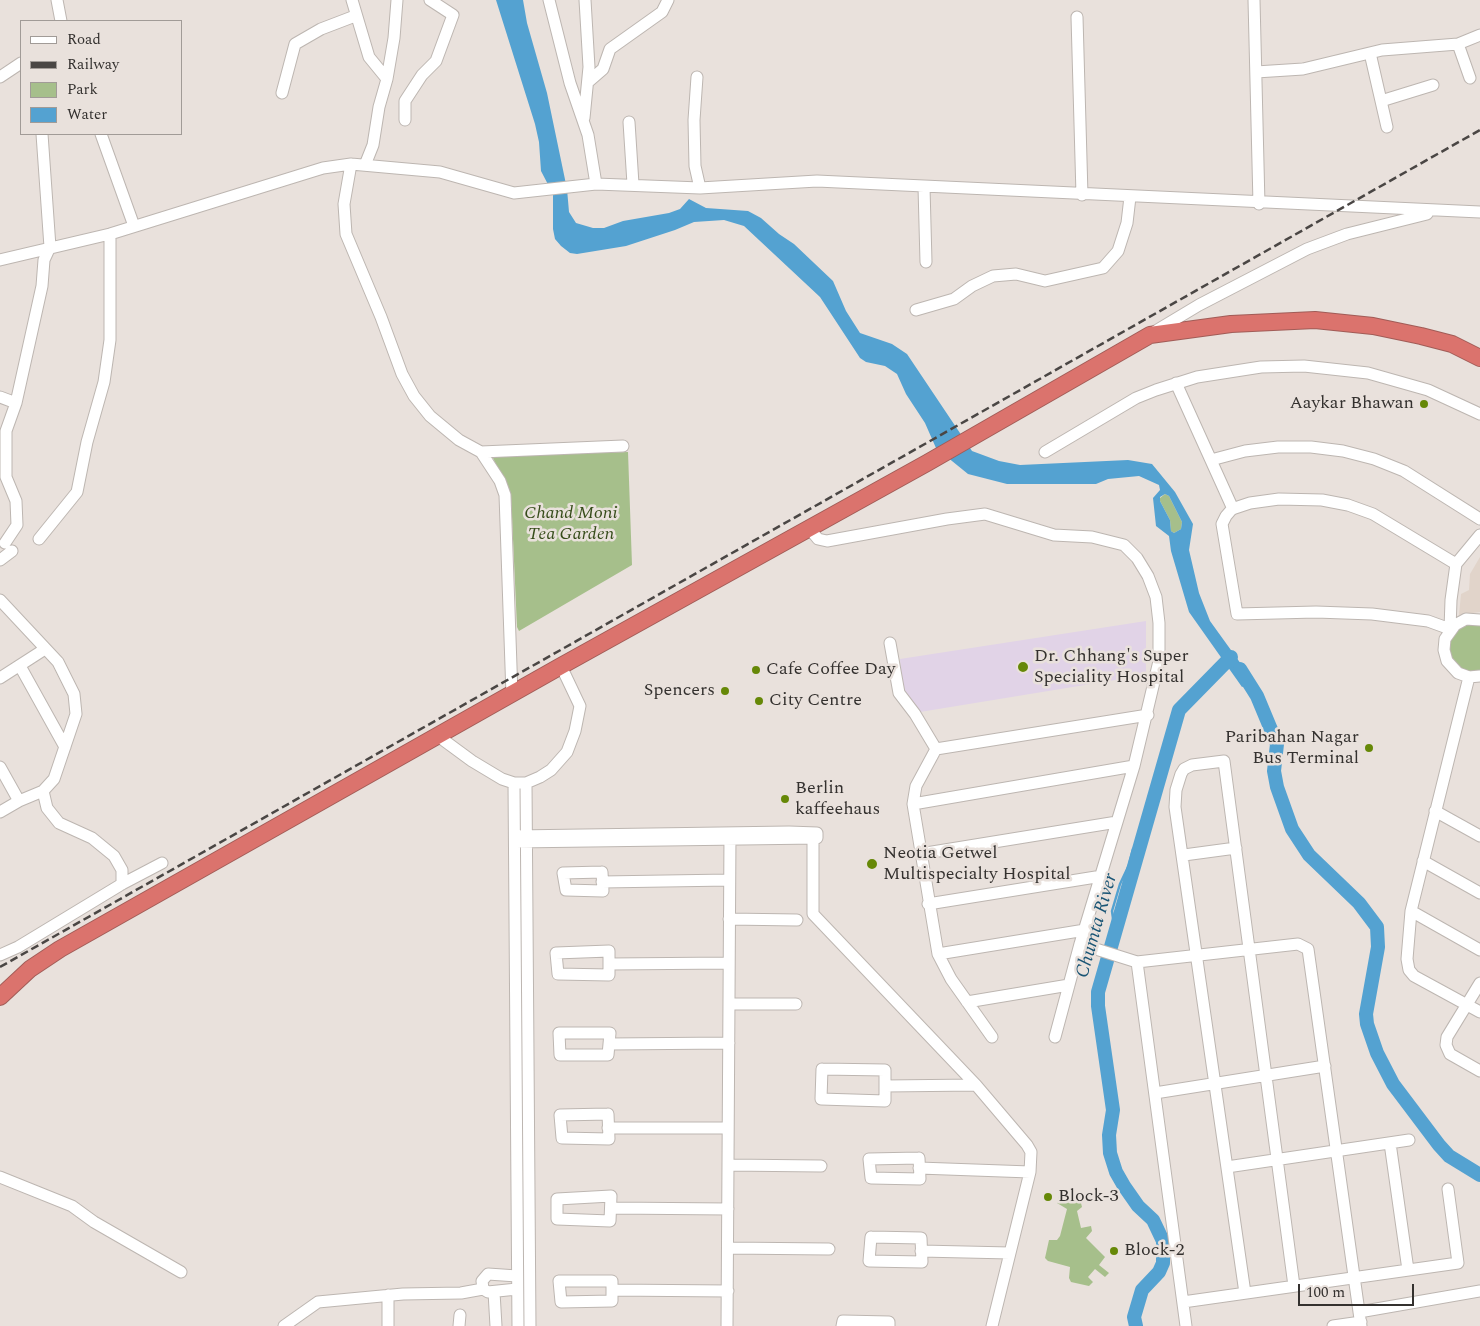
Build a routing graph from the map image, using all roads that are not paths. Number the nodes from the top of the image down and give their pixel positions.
1 (57, 0) edge
2 (352, 0) edge
3 (397, 0) edge
4 (430, 0) edge
5 (549, 0) edge
6 (585, 0) edge
7 (668, 0) edge
8 (1254, 0) edge
9 (356, 16) junction
10 (1077, 17) dead end
11 (61, 20) edge
12 (1480, 35) edge
13 (1458, 44) junction
14 (1370, 53) junction
15 (20, 64) edge
16 (1256, 72) junction
17 (0, 77) edge
18 (697, 77) dead end
19 (1470, 78) dead end
20 (387, 79) junction
21 (588, 82) junction
22 (1433, 84) dead end
23 (282, 92) dead end
24 (1381, 101) junction
25 (405, 120) dead end
26 (630, 122) dead end
27 (584, 123) junction
28 (1386, 127) dead end
29 (42, 135) edge
30 (101, 135) edge
31 (351, 164) junction
32 (365, 165) junction
33 (596, 184) junction
34 (633, 184) junction
35 (924, 187) junction
36 (700, 188) junction
37 (1082, 195) junction
38 (1130, 197) junction
39 (1259, 204) junction
40 (1441, 211) junction
41 (1480, 212) edge
42 (134, 226) junction
43 (110, 234) junction
44 (50, 247) junction
45 (0, 260) edge
46 (926, 262) dead end
47 (916, 310) dead end
48 (1150, 335) junction
49 (1480, 358) edge
50 (1176, 383) junction
51 (0, 397) edge
52 (16, 403) junction
53 (1480, 414) edge
54 (3, 430) edge
55 (623, 446) dead end
56 (481, 452) junction
57 (1045, 452) dead end
58 (1211, 460) junction
59 (3, 479) edge
60 (1234, 509) junction
61 (1480, 519) edge
62 (809, 528) junction
63 (1480, 535) edge
64 (38, 540) dead end
65 (0, 560) edge
66 (1456, 564) junction
67 (0, 600) edge
68 (1479, 619) edge
69 (1450, 629) junction
70 (890, 643) dead end
71 (45, 649) junction
72 (20, 666) junction
73 (561, 666) junction
74 (1474, 676) edge
75 (0, 678) edge
76 (512, 695) junction
77 (1148, 715) junction
78 (438, 736) junction
79 (65, 747) junction
80 (936, 748) junction
81 (1134, 766) junction
82 (0, 768) edge
83 (520, 783) junction
84 (43, 791) junction
85 (19, 801) junction
86 (913, 804) junction
87 (1435, 811) junction
88 (0, 812) edge
89 (1118, 822) junction
90 (1480, 836) edge
91 (730, 837) junction
92 (520, 839) junction
93 (1236, 848) junction
94 (920, 854) junction
95 (1184, 855) junction
96 (1423, 861) junction
97 (162, 863) dead end
98 (1102, 876) junction
99 (729, 880) junction
100 (602, 882) dead end
101 (122, 884) junction
102 (1480, 893) edge
103 (928, 904) junction
104 (1410, 911) junction
105 (729, 919) junction
106 (797, 920) dead end
107 (1085, 930) junction
108 (1080, 944) junction
109 (1250, 950) junction
110 (1480, 950) edge
111 (938, 954) junction
112 (0, 955) edge
113 (1198, 956) junction
114 (1137, 962) junction
115 (729, 963) junction
116 (610, 964) junction
117 (1480, 982) edge
118 (1070, 985) junction
119 (0, 997) edge
120 (967, 1002) junction
121 (729, 1004) junction
122 (796, 1004) dead end
123 (1466, 1005) junction
124 (1480, 1012) edge
125 (1055, 1036) dead end
126 (992, 1037) dead end
127 (729, 1042) junction
128 (609, 1044) junction
129 (1325, 1066) junction
130 (1480, 1071) edge
131 (1266, 1075) junction
132 (1216, 1083) junction
133 (976, 1084) junction
134 (885, 1086) junction
135 (1154, 1093) junction
136 (608, 1128) junction
137 (728, 1128) junction
138 (1409, 1140) dead end
139 (1390, 1143) junction
140 (1337, 1150) junction
141 (1277, 1159) junction
142 (728, 1165) junction
143 (821, 1166) dead end
144 (1227, 1167) junction
145 (918, 1168) dead end
146 (1030, 1172) junction
147 (0, 1177) edge
148 (1448, 1189) dead end
149 (612, 1208) junction
150 (728, 1210) junction
151 (728, 1248) junction
152 (829, 1248) dead end
153 (921, 1251) junction
154 (1010, 1253) junction
155 (1408, 1270) junction
156 (182, 1272) dead end
157 (517, 1276) junction
158 (1355, 1278) junction
159 (1294, 1286) junction
160 (517, 1289) junction
161 (489, 1290) junction
162 (612, 1290) junction
163 (728, 1291) junction
164 (1480, 1291) edge
165 (1245, 1293) junction
166 (388, 1295) junction
167 (1183, 1302) junction
168 (1360, 1320) edge
169 (284, 1326) edge
170 (388, 1326) edge
171 (496, 1326) edge
172 (518, 1326) edge
173 (530, 1326) edge
174 (728, 1326) edge
175 (842, 1326) edge
176 (889, 1326) edge
177 (992, 1326) edge
178 (1186, 1326) edge
179 (1333, 1326) edge

1 - 11 street
2 - 9 street
3 - 20 street
4 - 25 street
5 - 27 street
6 - 21 street
7 - 21 street
8 - 16 street
9 - 20 street
9 - 23 street
10 - 37 street
12 - 13 street
13 - 14 street
13 - 19 street
14 - 16 street
14 - 24 street
15 - 17 street
16 - 39 street
18 - 36 street
20 - 32 street
21 - 27 street
22 - 24 street
24 - 28 street
26 - 34 street
27 - 33 street
29 - 44 street
30 - 42 street
31 - 32 street
31 - 42 street
31 - 56 street
32 - 33 street
33 - 34 street
34 - 36 street
35 - 36 street
35 - 37 street
35 - 46 street
37 - 38 street
38 - 39 street
38 - 47 street
39 - 40 street
40 - 41 street
40 - 48 street
42 - 43 street
43 - 44 street
43 - 64 street
44 - 45 street
44 - 52 street
48 - 49 highway
48 - 62 highway
50 - 53 street
50 - 57 street
50 - 58 street
51 - 52 street
52 - 54 street
54 - 59 street
55 - 56 street
56 - 76 street
58 - 60 street
58 - 61 street
59 - 65 street
60 - 66 street
60 - 69 street
62 - 73 highway
62 - 77 street
63 - 66 street
66 - 69 street
67 - 71 street
68 - 69 street
69 - 74 street
70 - 80 street
71 - 72 street
71 - 79 street
72 - 75 street
72 - 79 street
73 - 76 highway
73 - 83 street
74 - 87 street
76 - 78 highway
77 - 80 street
77 - 81 street
78 - 83 street
78 - 119 highway
79 - 84 street
80 - 86 street
81 - 86 street
81 - 89 street
82 - 85 street
83 - 92 street
84 - 85 street
84 - 101 street
85 - 88 street
86 - 94 street
87 - 90 street
87 - 96 street
89 - 94 street
89 - 98 street
91 - 92 street
91 - 99 street
91 - 133 street
92 - 157 street
92 - 173 street
93 - 95 street
93 - 95 street
93 - 109 street
94 - 103 street
95 - 113 street
96 - 102 street
96 - 104 street
97 - 101 street
98 - 103 street
98 - 107 street
99 - 100 street
99 - 105 street
101 - 112 street
103 - 111 street
104 - 110 street
104 - 123 street
105 - 106 street
105 - 115 street
107 - 108 street
107 - 111 street
108 - 114 street
108 - 118 street
109 - 113 street
109 - 129 street
109 - 131 street
111 - 120 street
113 - 114 street
113 - 132 street
114 - 135 street
115 - 116 street
115 - 121 street
116 - 116 street
117 - 123 street
118 - 120 street
118 - 125 street
120 - 126 street
121 - 122 street
121 - 127 street
123 - 124 street
123 - 130 street
127 - 128 street
127 - 137 street
128 - 128 street
129 - 131 street
129 - 140 street
131 - 132 street
131 - 141 street
132 - 135 street
132 - 144 street
133 - 134 street
133 - 146 street
134 - 134 street
135 - 167 street
136 - 136 street
136 - 137 street
137 - 142 street
138 - 139 street
139 - 140 street
139 - 155 street
140 - 141 street
140 - 158 street
141 - 144 street
141 - 159 street
142 - 143 street
142 - 150 street
144 - 165 street
145 - 146 street
146 - 154 street
147 - 156 street
148 - 155 street
149 - 149 street
149 - 150 street
150 - 151 street
151 - 152 street
151 - 163 street
153 - 153 street
153 - 154 street
154 - 177 street
155 - 158 street
157 - 160 street
157 - 161 street
158 - 159 street
158 - 168 street
159 - 165 street
160 - 161 street
160 - 172 street
161 - 166 street
161 - 171 street
162 - 162 street
162 - 163 street
163 - 174 street
164 - 168 street
165 - 167 street
166 - 169 street
166 - 170 street
167 - 178 street
168 - 179 street
175 - 176 street

